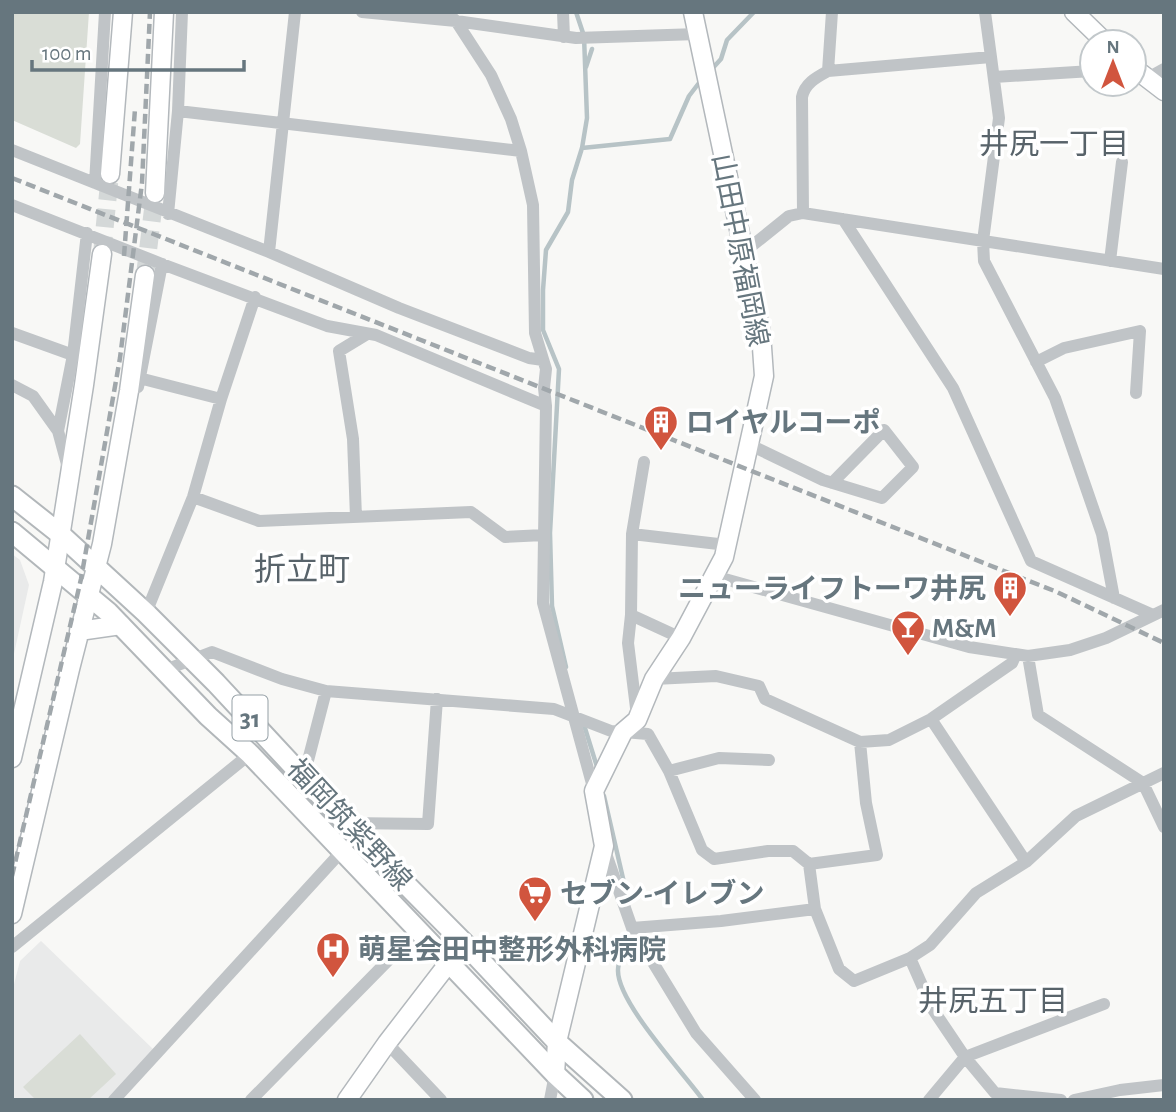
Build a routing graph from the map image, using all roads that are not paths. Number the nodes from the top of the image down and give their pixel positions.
1 (105, 12) edge
2 (123, 12) edge
3 (164, 12) edge
4 (182, 12) edge
5 (295, 12) edge
6 (362, 12) edge
7 (446, 12) edge
8 (562, 12) edge
9 (693, 12) edge
10 (832, 12) edge
11 (985, 12) edge
12 (1074, 12) edge
13 (463, 19) edge
14 (1091, 28) edge
15 (698, 34) junction
16 (570, 37) junction
17 (991, 57) junction
18 (828, 71) junction
19 (1078, 72) edge
20 (994, 77) junction
21 (1148, 80) edge
22 (1164, 91) edge
23 (178, 111) junction
24 (284, 122) junction
25 (12, 150) edge
26 (521, 151) junction
27 (1122, 162) dead end
28 (110, 174) tunnel mouth
29 (95, 183) junction
30 (155, 193) tunnel mouth
31 (12, 205) edge
32 (803, 213) junction
33 (168, 214) junction
34 (843, 219) junction
35 (87, 233) junction
36 (983, 241) junction
37 (269, 252) junction
38 (743, 253) junction
39 (102, 254) tunnel mouth
40 (1110, 261) junction
41 (162, 264) junction
42 (1164, 269) edge
43 (145, 275) tunnel mouth
44 (255, 298) junction
45 (12, 332) edge
46 (367, 334) junction
47 (73, 355) junction
48 (543, 360) junction
49 (1036, 362) junction
50 (139, 378) junction
51 (12, 385) edge
52 (1136, 393) dead end
53 (221, 399) junction
54 (546, 406) junction
55 (58, 431) junction
56 (748, 444) junction
57 (644, 462) dead end
58 (70, 475) junction
59 (114, 477) junction
60 (832, 483) junction
61 (12, 496) edge
62 (193, 497) junction
63 (356, 517) junction
64 (12, 532) edge
65 (60, 534) junction
66 (632, 534) junction
67 (544, 535) junction
68 (727, 545) junction
69 (97, 567) junction
70 (54, 568) junction
71 (714, 576) junction
72 (89, 596) junction
73 (1114, 598) junction
74 (1159, 612) edge
75 (146, 613) junction
76 (631, 615) junction
77 (121, 625) junction
78 (79, 631) junction
79 (681, 638) junction
80 (1022, 655) junction
81 (192, 658) junction
82 (165, 670) junction
83 (654, 679) junction
84 (326, 691) junction
85 (436, 699) junction
86 (575, 716) junction
87 (931, 719) junction
88 (637, 720) junction
89 (617, 732) junction
90 (860, 742) junction
91 (250, 754) junction
92 (12, 758) edge
93 (769, 760) dead end
94 (669, 771) junction
95 (1164, 773) edge
96 (304, 776) junction
97 (598, 783) junction
98 (1143, 783) junction
99 (346, 823) junction
100 (1164, 827) edge
101 (604, 846) junction
102 (342, 851) junction
103 (1026, 862) junction
104 (809, 864) junction
105 (814, 909) junction
106 (12, 914) edge
107 (631, 925) junction
108 (418, 930) junction
109 (464, 943) junction
110 (12, 947) edge
111 (910, 958) junction
112 (449, 961) junction
113 (1104, 1004) dead end
114 (557, 1042) junction
115 (387, 1043) junction
116 (965, 1057) junction
117 (555, 1074) junction
118 (1164, 1085) edge
119 (114, 1100) edge
120 (251, 1100) edge
121 (347, 1100) edge
122 (441, 1100) edge
123 (550, 1100) edge
124 (583, 1100) edge
125 (622, 1100) edge
126 (755, 1100) edge
127 (929, 1100) edge
128 (1061, 1100) edge
129 (1074, 1100) edge

1 - 29 street
2 - 28 street
3 - 30 street
4 - 23 street
5 - 24 street
6 - 13 street
7 - 13 street
8 - 16 street
9 - 15 street, 山田中原福岡線
10 - 18 street
11 - 17 street
12 - 14 street
13 - 16 street
13 - 26 street
15 - 16 street
15 - 38 street, 山田中原福岡線
17 - 18 street
17 - 20 street
18 - 32 street
19 - 20 street
20 - 36 street
21 - 22 street
23 - 24 street
23 - 33 street
24 - 26 street
24 - 37 street
25 - 29 street
26 - 48 street
27 - 40 street
29 - 33 street
31 - 35 street
32 - 34 street
32 - 38 street
33 - 37 street
34 - 36 street
34 - 73 street
35 - 41 street
35 - 47 street
36 - 40 street
36 - 49 street
37 - 48 street
38 - 56 street, 山田中原福岡線
39 - 58 street
40 - 42 street
41 - 44 street
41 - 50 street
43 - 59 street
44 - 46 street
44 - 53 street
45 - 47 street
46 - 54 street
46 - 63 street
47 - 55 street
48 - 54 street
49 - 52 street
49 - 73 street
50 - 53 street
50 - 59 street
51 - 55 street
53 - 62 street
54 - 67 street
55 - 58 street
56 - 60 street
56 - 68 street, 山田中原福岡線
57 - 66 street
58 - 65 street
59 - 69 street
60 - 60 street
61 - 65 main road, 福岡筑紫野線 / 31
62 - 63 street
62 - 75 street
63 - 67 street
64 - 70 main road, 福岡筑紫野線 / 31
65 - 69 main road, 福岡筑紫野線 / 31
65 - 70 street
66 - 68 street
66 - 76 street
67 - 86 street
68 - 71 street, 山田中原福岡線
69 - 72 street
69 - 75 main road, 福岡筑紫野線 / 31
70 - 72 main road, 福岡筑紫野線 / 31
70 - 92 street
71 - 79 street, 山田中原福岡線
71 - 80 street
72 - 77 main road, 福岡筑紫野線 / 31
72 - 78 street
73 - 74 street
74 - 80 street
75 - 81 main road, 福岡筑紫野線 / 31
76 - 79 street
76 - 88 street
77 - 78 street
77 - 82 main road, 福岡筑紫野線 / 31
78 - 106 street
79 - 83 street, 山田中原福岡線
80 - 87 street
80 - 98 street
81 - 82 street
81 - 84 street
81 - 96 main road, 福岡筑紫野線 / 31
82 - 91 main road, 福岡筑紫野線 / 31
83 - 88 street, 山田中原福岡線
83 - 90 street
84 - 85 street
84 - 96 street
85 - 86 street
85 - 99 street
86 - 89 street
86 - 97 street
87 - 90 street
87 - 103 street
88 - 89 street, 山田中原福岡線
89 - 94 street
89 - 97 street, 山田中原福岡線
90 - 104 street
91 - 102 main road, 福岡筑紫野線 / 31
91 - 110 street
93 - 94 street
94 - 104 street
95 - 98 street
96 - 99 main road, 福岡筑紫野線 / 31
97 - 101 street
98 - 100 street
98 - 103 street
99 - 109 main road, 福岡筑紫野線 / 31
101 - 107 street
101 - 114 street
102 - 108 main road, 福岡筑紫野線 / 31
102 - 119 street
103 - 111 street
104 - 105 street
105 - 107 street
105 - 111 street
107 - 126 street
108 - 112 main road, 福岡筑紫野線 / 31
108 - 120 street
109 - 112 street
109 - 114 main road, 福岡筑紫野線 / 31
111 - 116 street
112 - 115 street
112 - 117 main road, 福岡筑紫野線 / 31
113 - 116 street
114 - 117 street
114 - 125 main road, 福岡筑紫野線 / 31
115 - 121 street
115 - 122 street
116 - 127 street
116 - 128 street
117 - 123 street
117 - 124 main road, 福岡筑紫野線 / 31
118 - 129 street

